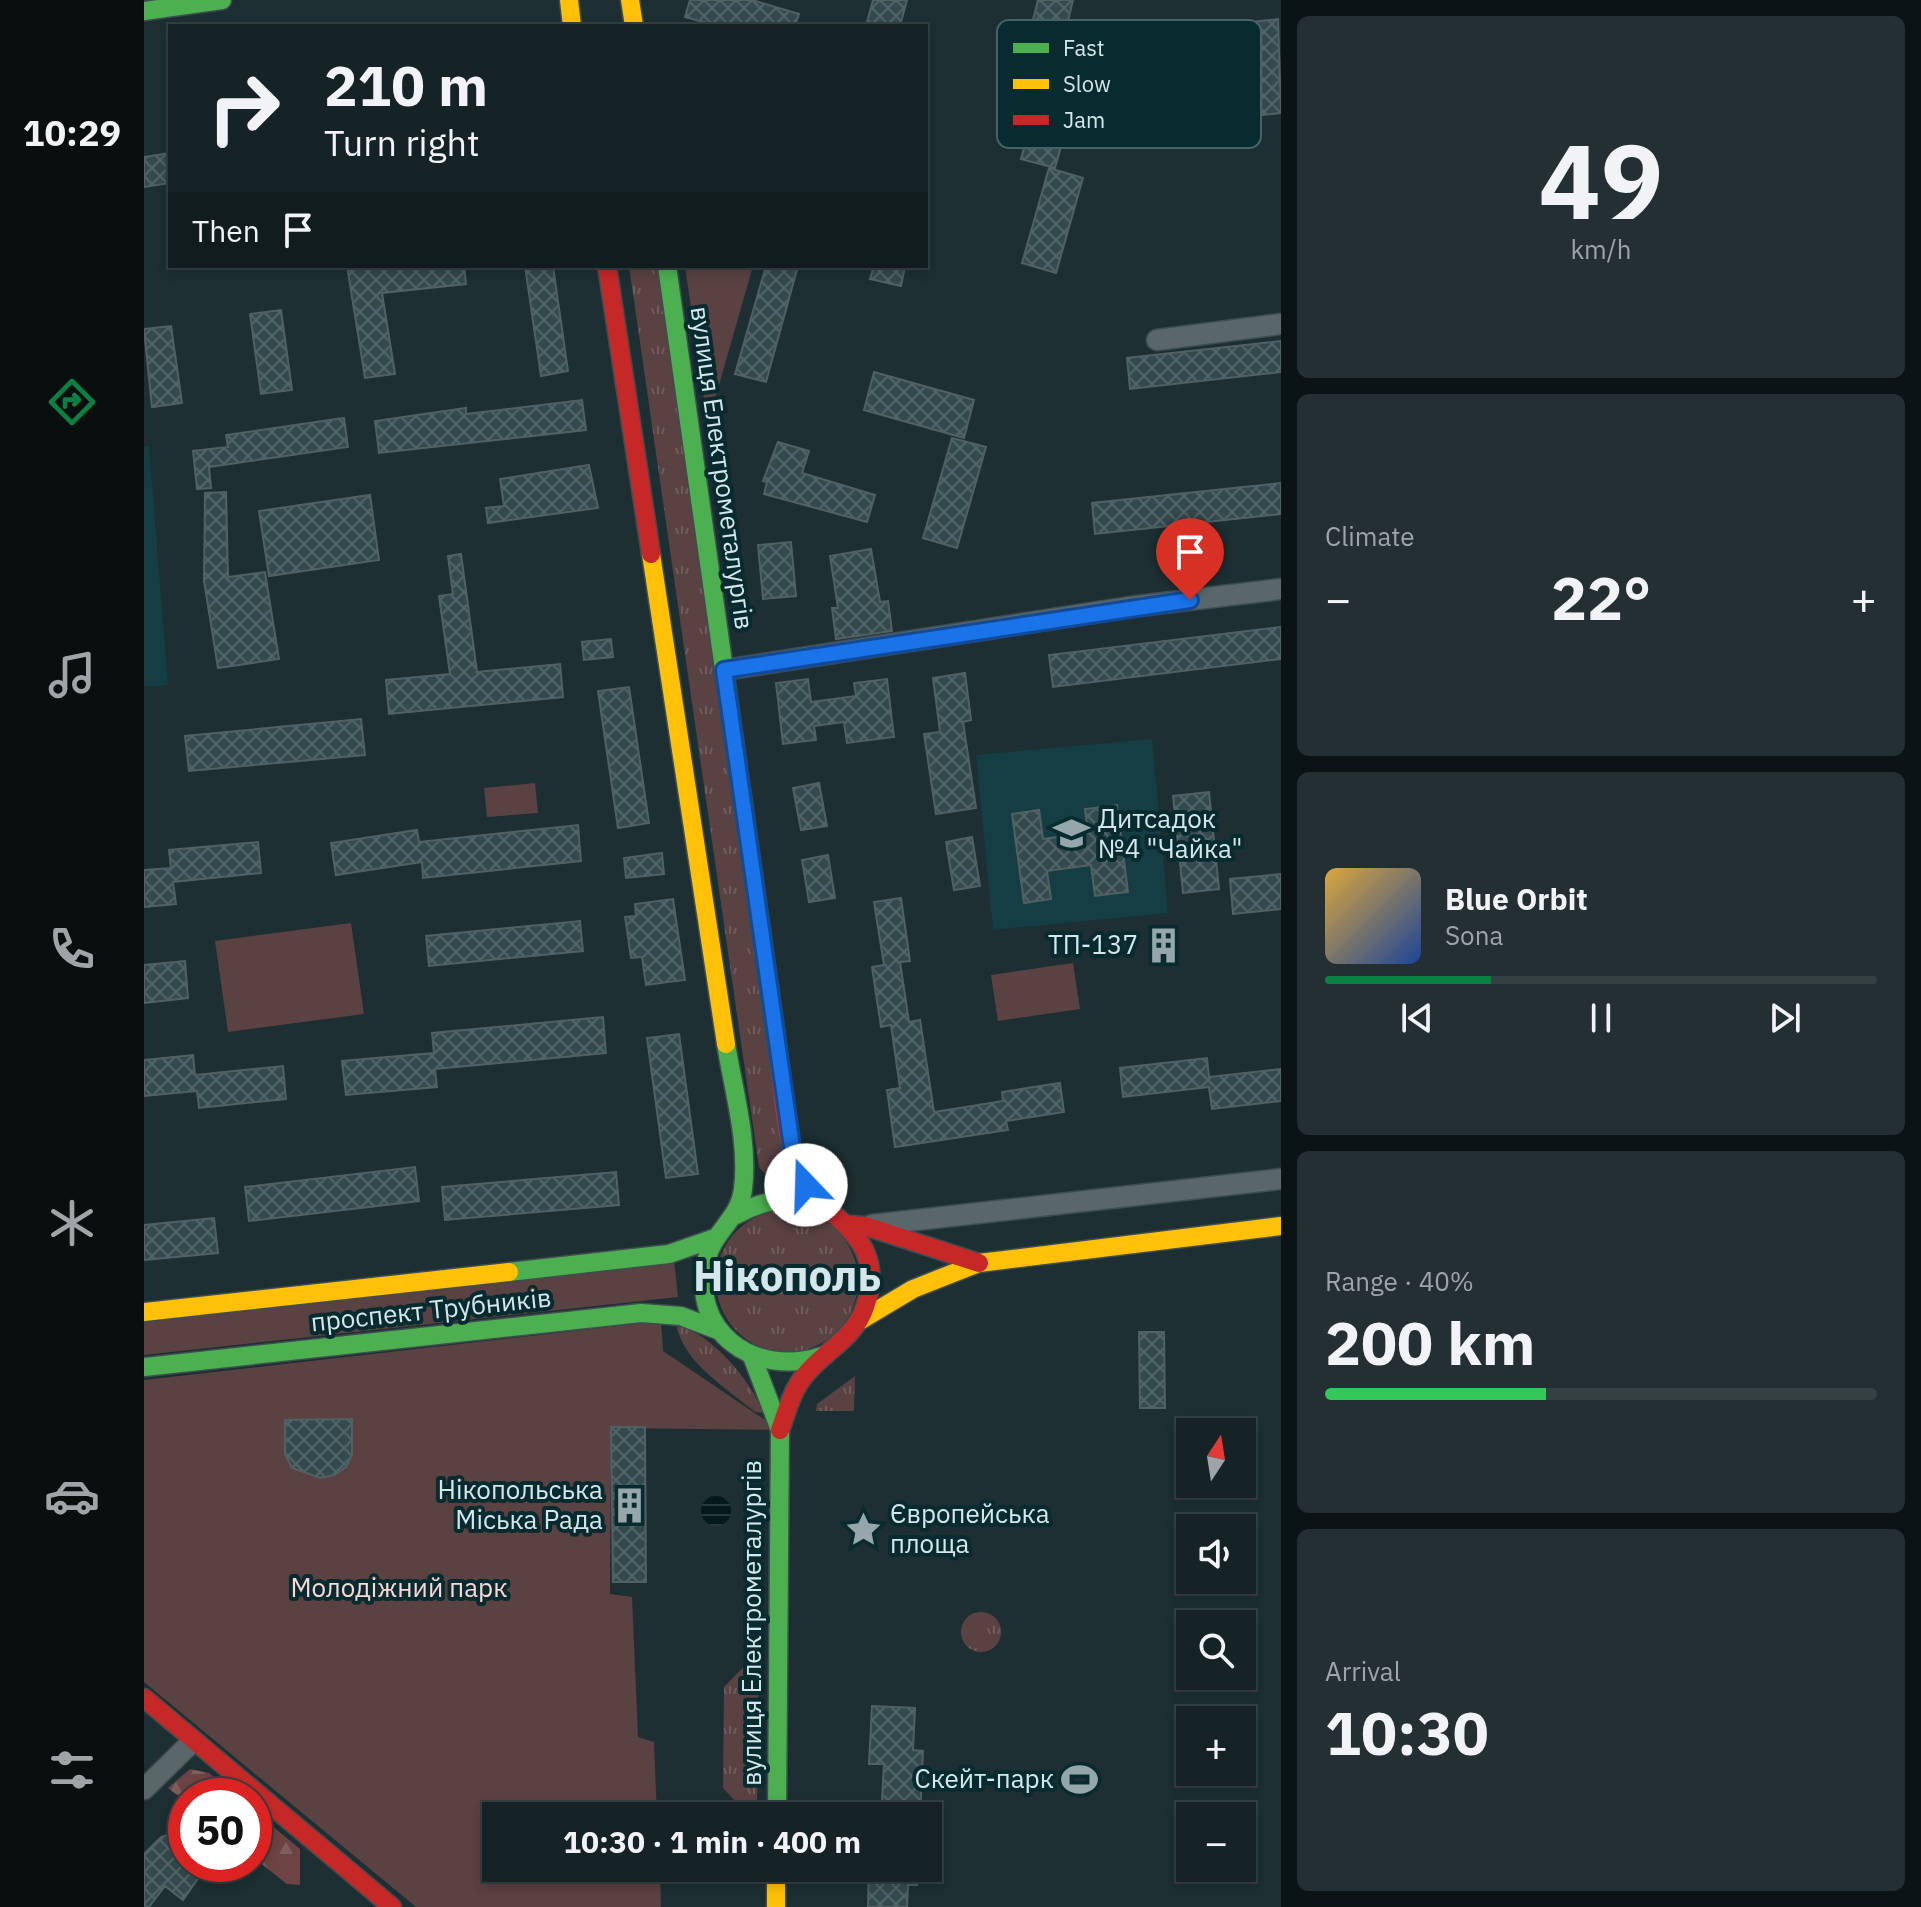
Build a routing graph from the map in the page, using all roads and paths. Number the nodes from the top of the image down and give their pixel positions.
1 (222, 0) edge
2 (569, 0) edge
3 (630, 0) edge
4 (144, 11) edge
5 (572, 24) edge
6 (634, 24) edge
7 (607, 268) edge
8 (667, 268) edge
9 (1281, 324) edge
10 (1157, 340) dead end
11 (1281, 589) edge
12 (724, 670) junction
13 (1281, 1179) edge
14 (825, 1207) junction
15 (736, 1215) junction
16 (857, 1226) junction
17 (1281, 1226) edge
18 (715, 1238) junction
19 (979, 1263) junction
20 (144, 1312) edge
21 (861, 1320) junction
22 (720, 1331) junction
23 (752, 1356) junction
24 (822, 1356) junction
25 (144, 1367) edge
26 (780, 1430) junction
27 (144, 1698) edge
28 (193, 1741) junction
29 (144, 1789) edge
30 (777, 1802) edge
31 (776, 1882) edge
32 (392, 1907) edge
33 (776, 1907) edge

1 - 4 main road
2 - 5 main road
3 - 6 main road
7 - 15 main road
8 - 12 main road, вулиця Електрометалургів
9 - 10 street
11 - 12 street
12 - 14 main road, вулиця Електрометалургів
13 - 16 street
14 - 15 main road
14 - 16 main road, вулиця Електрометалургів
15 - 18 main road, вулиця Електрометалургів
16 - 19 main road
16 - 21 main road, вулиця Електрометалургів
17 - 19 main road
18 - 20 main road, проспект Трубників
18 - 22 main road, вулиця Електрометалургів
19 - 21 main road
21 - 24 main road, вулиця Електрометалургів
22 - 23 main road, вулиця Електрометалургів
22 - 25 main road, проспект Трубників
23 - 24 main road
23 - 26 main road, вулиця Електрометалургів
24 - 26 main road, вулиця Електрометалургів
26 - 30 main road, вулиця Електрометалургів
27 - 28 main road
28 - 29 street
28 - 32 main road
31 - 33 main road

